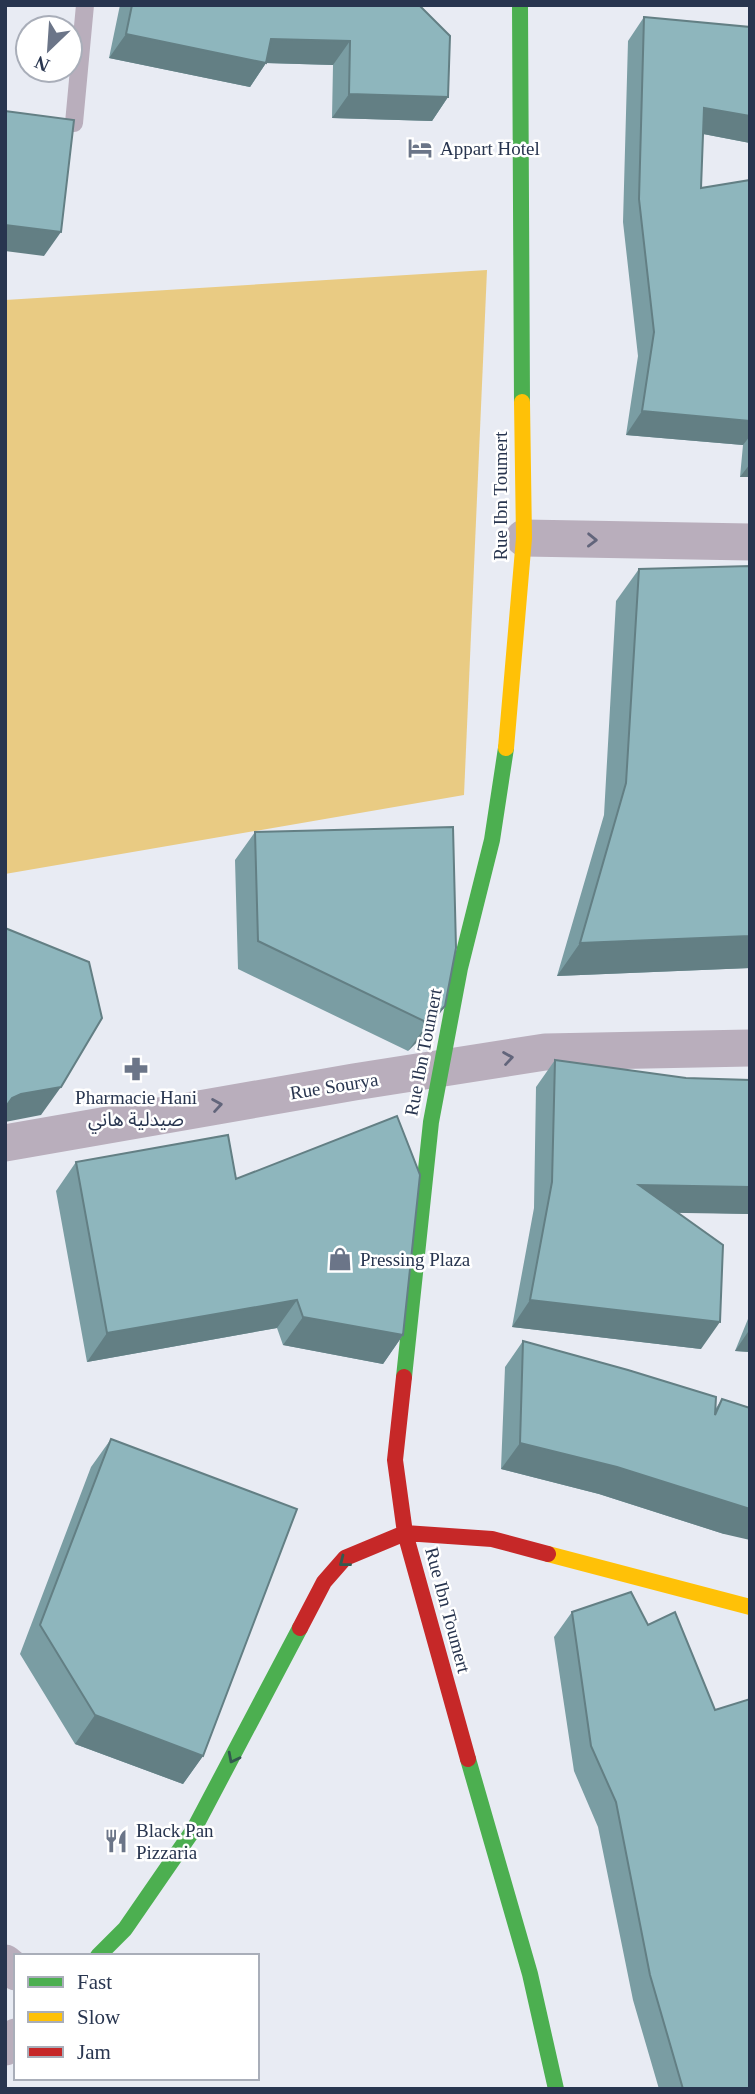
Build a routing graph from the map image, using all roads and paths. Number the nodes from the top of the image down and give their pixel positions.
1 (85, 5) edge
2 (520, 5) edge
3 (74, 123) edge
4 (523, 538) junction
5 (750, 542) edge
6 (750, 1048) edge
7 (440, 1068) junction
8 (5, 1143) edge
9 (405, 1533) junction
10 (750, 1607) edge
11 (100, 1954) edge
12 (556, 2089) edge

1 - 3 lane
2 - 4 street, Rue Ibn Toumert
4 -> 5 street
4 - 7 street, Rue Ibn Toumert
7 -> 6 street, Rue Sourya
8 -> 7 street, Rue Sourya
7 - 9 street, Rue Ibn Toumert
9 - 10 street
9 -> 11 street
9 - 12 street, Rue Ibn Toumert

